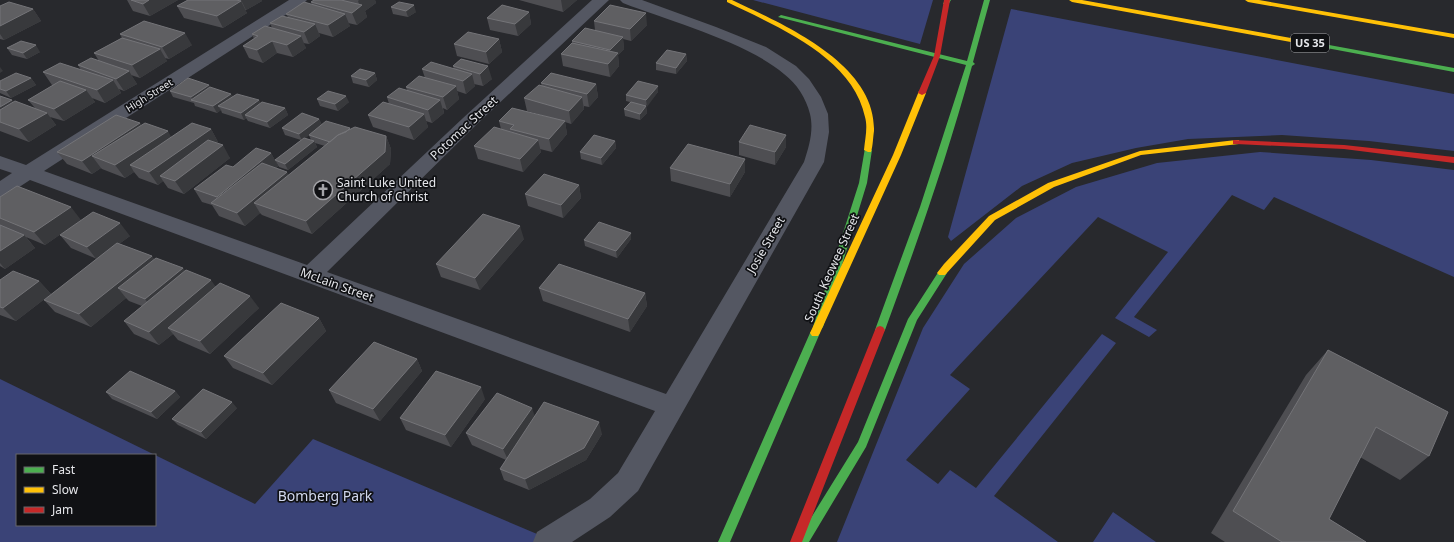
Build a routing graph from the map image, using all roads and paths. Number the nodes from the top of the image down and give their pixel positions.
1 (298, 0) edge
2 (601, 0) edge
3 (628, 0) edge
4 (728, 0) edge
5 (987, 0) edge
6 (1072, 0) edge
7 (1248, 0) edge
8 (947, 1) edge
9 (1165, 17) junction
10 (1454, 36) edge
11 (937, 56) junction
12 (972, 64) junction
13 (1454, 70) edge
14 (1454, 77) edge
15 (1454, 160) edge
16 (0, 162) edge
17 (28, 172) junction
18 (0, 190) edge
19 (310, 275) junction
20 (818, 327) junction
21 (674, 407) junction
22 (547, 542) edge
23 (724, 542) edge
24 (796, 542) edge
25 (802, 542) edge

1 - 17 street, High Street
2 - 19 street, Potomac Street
3 - 21 street, Josie Street
4 - 11 main road
4 - 20 main road
5 - 12 main road
6 - 9 main road, US 35
7 - 10 main road
8 - 11 main road, South Keowee Street
9 - 13 main road, US 35
9 - 14 main road
11 - 12 main road
11 - 20 main road, South Keowee Street
12 - 24 main road
15 - 25 main road
16 - 17 street, McLain Street
17 - 18 street, High Street
17 - 19 street, McLain Street
19 - 21 street, McLain Street
20 - 23 main road, South Keowee Street
21 - 22 street, Josie Street

